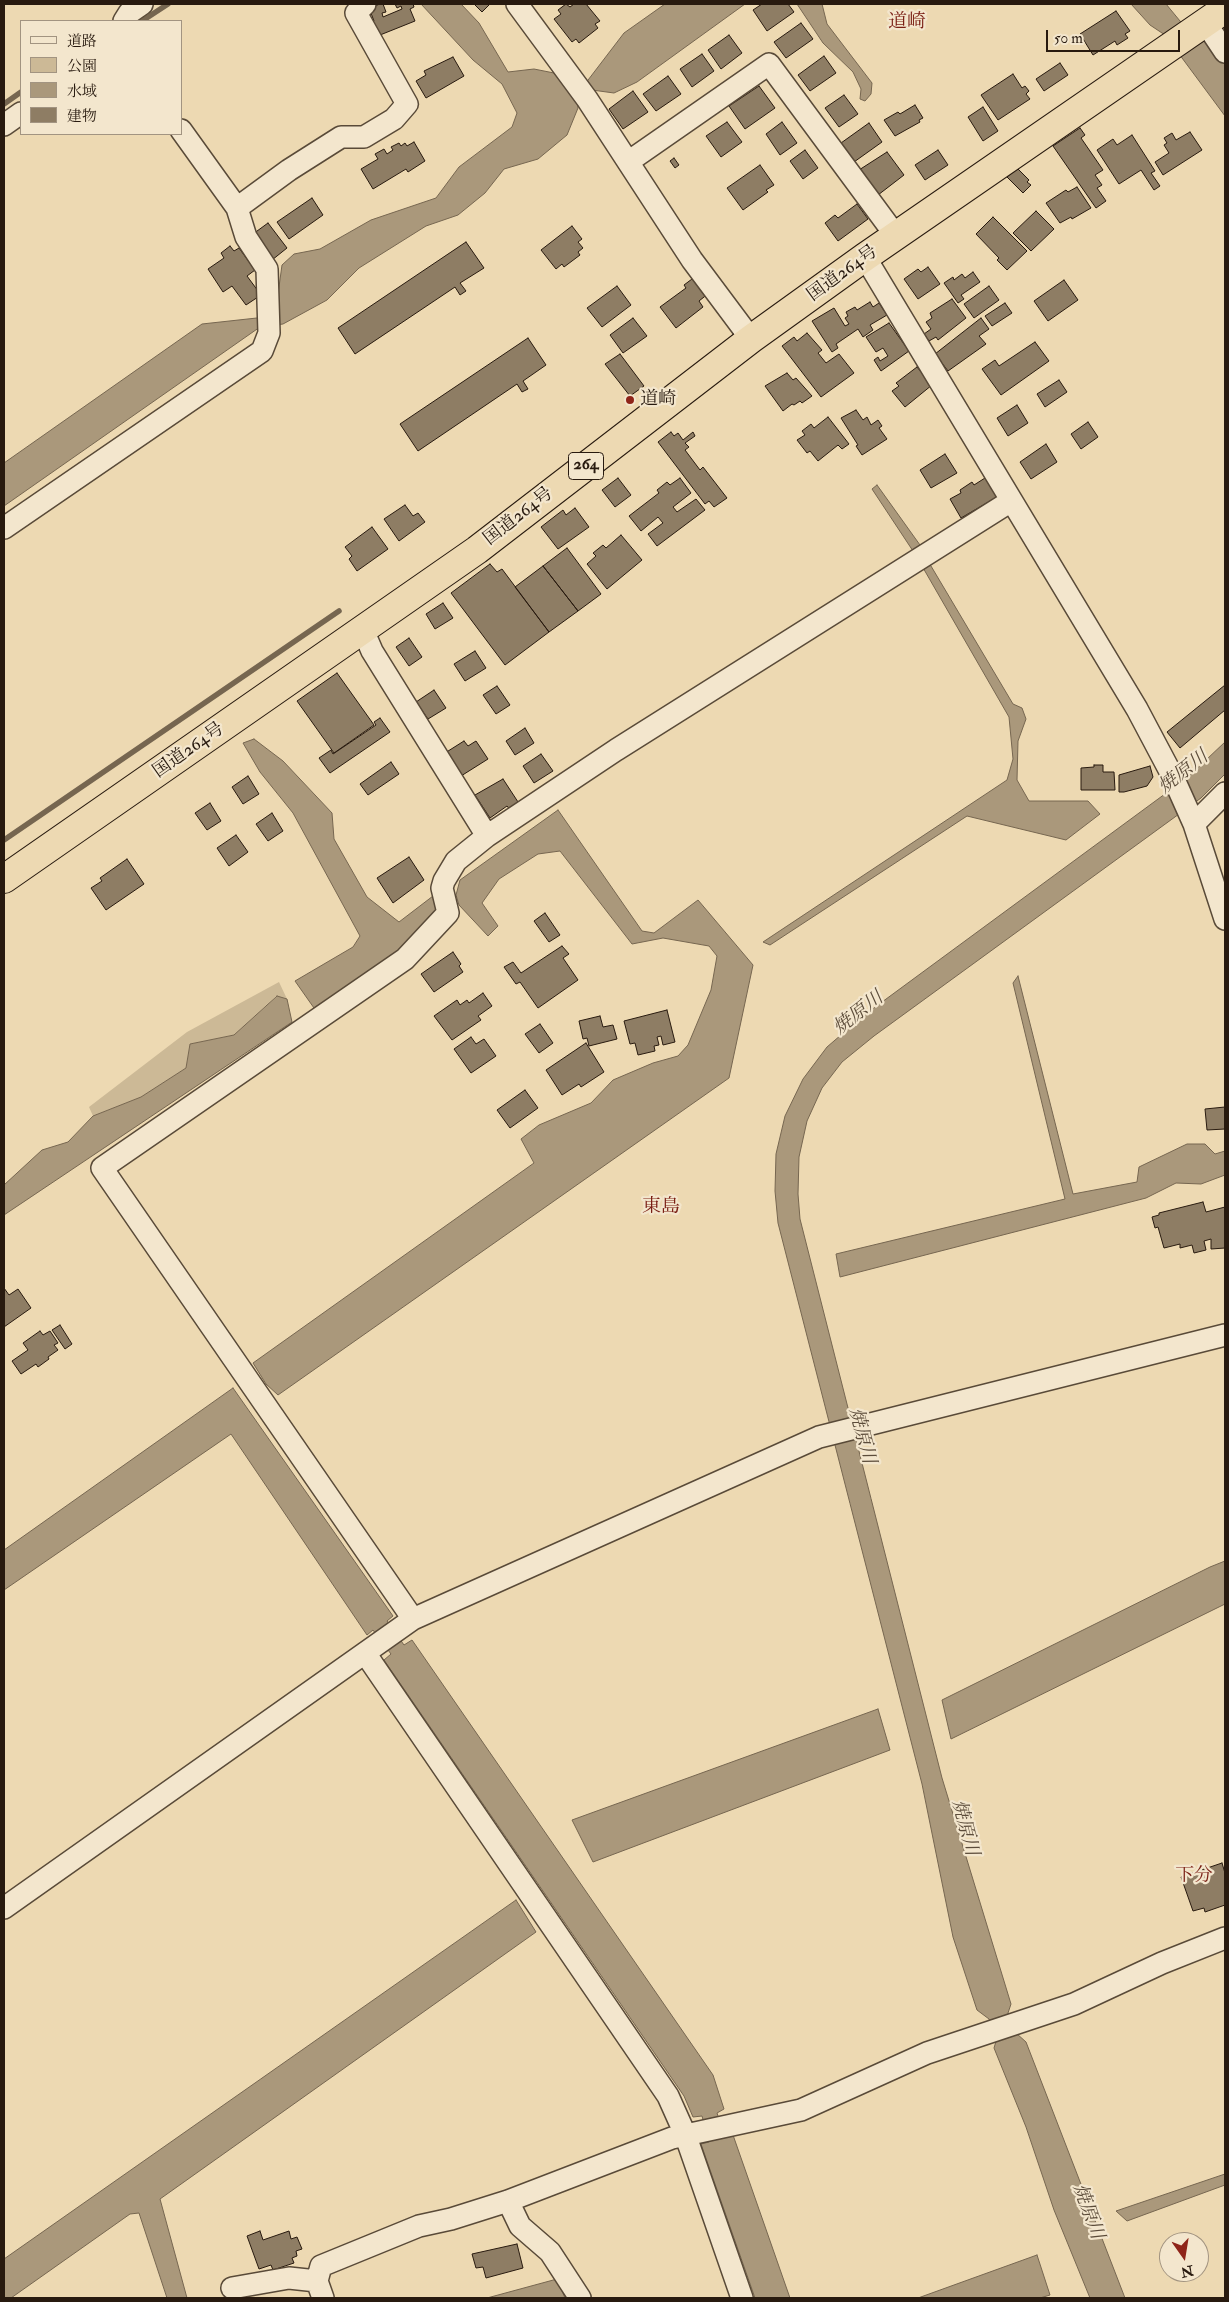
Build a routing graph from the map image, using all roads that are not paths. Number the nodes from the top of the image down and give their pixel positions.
1 (142, 4) edge
2 (365, 4) edge
3 (517, 4) edge
4 (1215, 16) edge
5 (125, 20) edge
6 (1225, 52) edge
7 (20, 114) edge
8 (4, 125) edge
9 (182, 131) edge
10 (628, 162) junction
11 (237, 208) junction
12 (896, 236) junction
13 (865, 257) junction
14 (751, 339) junction
15 (1011, 501) junction
16 (4, 528) edge
17 (363, 630) junction
18 (1225, 793) edge
19 (1194, 824) junction
20 (488, 836) junction
21 (4, 878) edge
22 (1225, 919) edge
23 (1225, 1335) edge
24 (407, 1624) junction
25 (372, 1649) junction
26 (4, 1908) edge
27 (1225, 1938) edge
28 (684, 2134) junction
29 (508, 2201) junction
30 (232, 2288) dead end
31 (320, 2289) edge
32 (580, 2298) edge
33 (742, 2298) edge

1 - 5 street
2 - 11 street
3 - 10 street
4 - 6 street
4 - 12 highway, 国道264号 / 264
7 - 8 street
9 - 11 street
10 - 12 street
10 - 14 street
11 - 16 street
12 - 13 highway, 国道264号 / 264
13 - 14 highway, 国道264号 / 264
13 - 15 street
14 - 17 highway, 国道264号 / 264
15 - 19 street
15 - 20 street
17 - 20 street
17 - 21 highway, 国道264号 / 264
18 - 19 street
19 - 22 street
20 - 24 street
23 - 24 street
24 - 25 street
25 - 26 street
25 - 28 street
27 - 28 street
28 - 29 street
28 - 33 street
29 - 31 street
29 - 32 street
30 - 31 street

